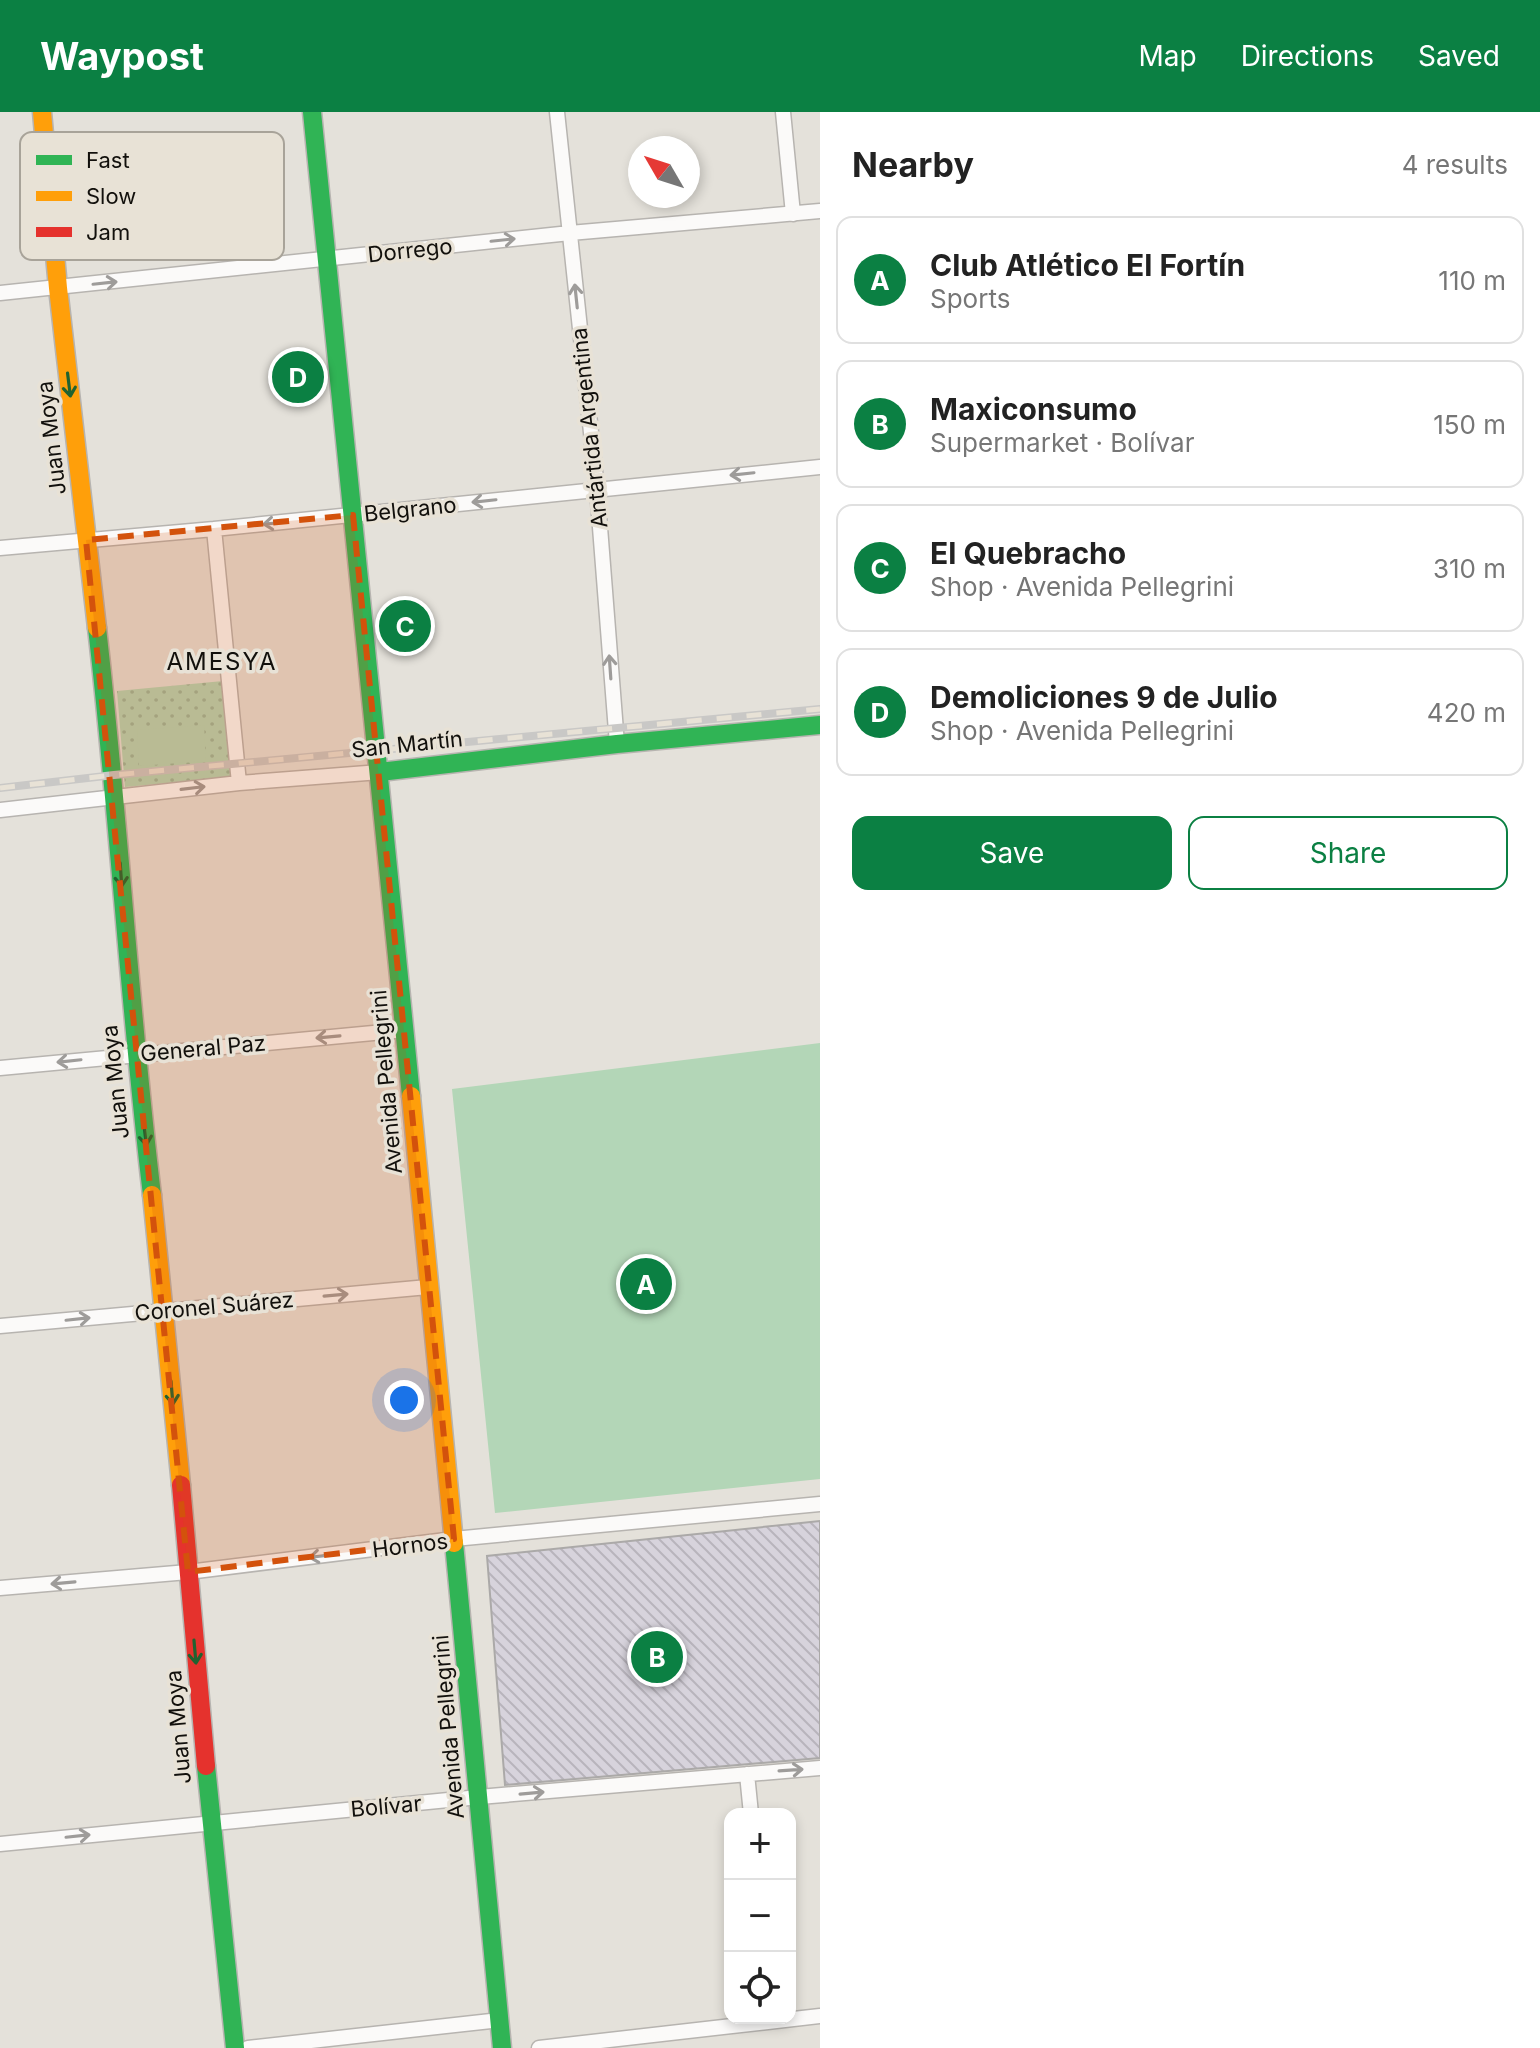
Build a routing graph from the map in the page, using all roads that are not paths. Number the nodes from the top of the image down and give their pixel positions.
1 (42, 112) edge
2 (312, 112) edge
3 (557, 112) edge
4 (783, 112) edge
5 (44, 132) edge
6 (820, 211) edge
7 (793, 214) junction
8 (570, 233) junction
9 (327, 259) junction
10 (55, 260) edge
11 (58, 288) junction
12 (0, 293) edge
13 (820, 467) edge
14 (597, 489) junction
15 (353, 515) junction
16 (214, 529) junction
17 (86, 540) junction
18 (0, 548) edge
19 (820, 725) edge
20 (617, 744) junction
21 (380, 772) junction
22 (239, 783) junction
23 (116, 797) junction
24 (0, 810) edge
25 (405, 1030) junction
26 (135, 1054) junction
27 (0, 1068) edge
28 (428, 1287) junction
29 (165, 1310) junction
30 (0, 1326) edge
31 (820, 1504) edge
32 (454, 1539) junction
33 (188, 1572) junction
34 (0, 1588) edge
35 (820, 1768) edge
36 (747, 1774) junction
37 (479, 1797) junction
38 (750, 1808) edge
39 (211, 1823) junction
40 (0, 1844) edge
41 (820, 2016) edge
42 (796, 2018) edge
43 (500, 2020) junction
44 (732, 2024) edge
45 (235, 2048) edge
46 (248, 2048) edge
47 (502, 2048) edge
48 (539, 2048) edge

1 - 5 street, Juan Moya
2 - 9 street, Avenida Pellegrini
3 - 8 street, Antártida Argentina
4 - 7 street
6 - 7 street, Dorrego
7 - 8 street, Dorrego
9 -> 8 street, Dorrego
14 -> 8 street, Antártida Argentina
11 -> 9 street, Dorrego
9 - 15 street, Avenida Pellegrini
10 - 11 street, Juan Moya
11 - 12 street, Dorrego
11 -> 17 street, Juan Moya
13 -> 14 street, Belgrano
14 -> 15 street, Belgrano
20 -> 14 street, Antártida Argentina
15 -> 16 street, Belgrano
15 - 21 street, Avenida Pellegrini
16 - 17 street, Belgrano
16 - 22 street
17 - 18 street, Belgrano
17 - 23 street, Juan Moya
19 - 20 street, San Martín
20 - 21 street, San Martín
21 - 22 street, San Martín
21 - 25 street, Avenida Pellegrini
23 -> 22 street, San Martín
23 - 24 street, San Martín
23 -> 26 street, Juan Moya
25 -> 26 street, General Paz
25 - 28 street, Avenida Pellegrini
26 -> 27 street, General Paz
26 -> 29 street, Juan Moya
29 -> 28 street, Coronel Suárez
28 - 32 street, Avenida Pellegrini
30 -> 29 street, Coronel Suárez
29 -> 33 street, Juan Moya
31 - 32 street, Hornos
32 -> 33 street, Hornos
32 - 37 street, Avenida Pellegrini
33 -> 34 street, Hornos
33 -> 39 street, Juan Moya
36 -> 35 street, Bolívar
37 -> 36 street, Bolívar
36 - 38 street
37 - 39 street, Bolívar
37 - 43 street, Avenida Pellegrini
40 -> 39 street, Bolívar
39 - 45 street, Juan Moya
41 - 42 street
43 - 46 street
43 - 47 street, Avenida Pellegrini
44 - 48 street

